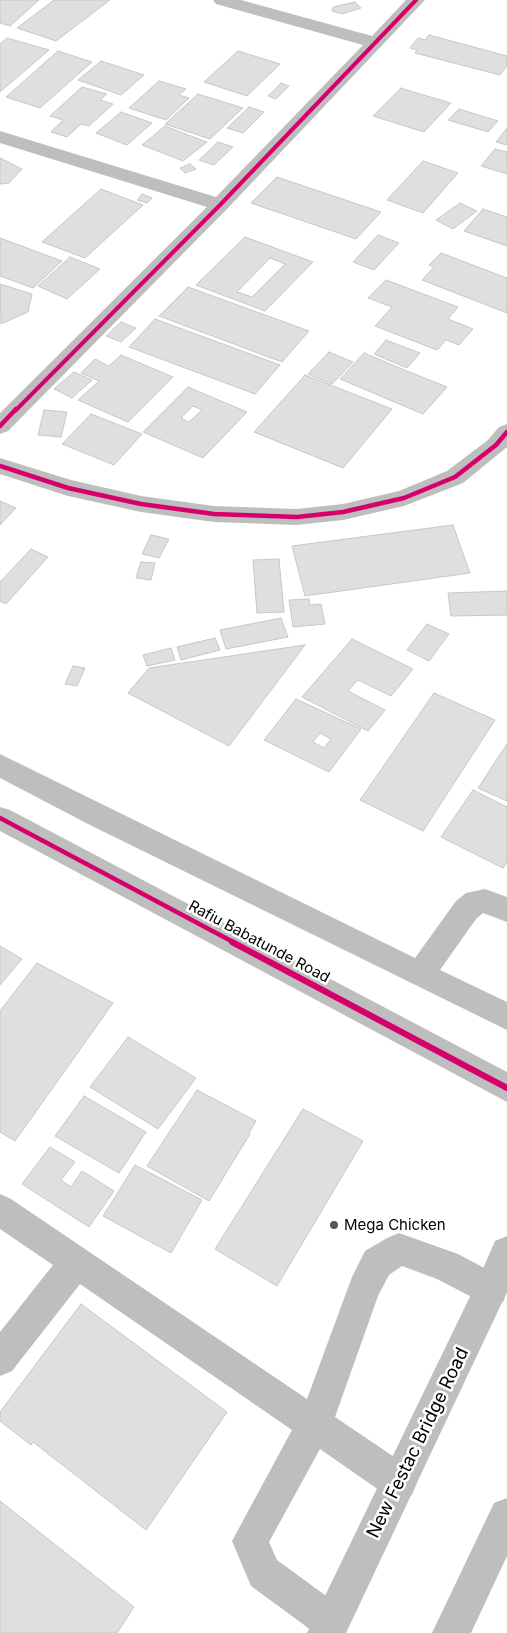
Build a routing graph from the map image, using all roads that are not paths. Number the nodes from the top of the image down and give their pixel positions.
1 (222, 0) edge
2 (416, 0) edge
3 (374, 42) junction
4 (0, 137) edge
5 (220, 205) junction
6 (0, 426) edge
7 (507, 432) edge
8 (0, 466) edge
9 (0, 765) edge
10 (0, 818) edge
11 (507, 910) edge
12 (420, 974) junction
13 (507, 1016) edge
14 (507, 1088) edge
15 (0, 1210) edge
16 (507, 1252) edge
17 (76, 1263) junction
18 (491, 1290) junction
19 (0, 1359) edge
20 (315, 1424) junction
21 (399, 1482) junction
22 (507, 1516) edge
23 (329, 1627) edge
24 (451, 1633) edge

1 - 3 street
2 - 3 street
3 - 5 street
4 - 5 street
5 - 6 street
7 - 8 street
9 - 12 street
10 - 14 street, Rafiu Babatunde Road
11 - 12 street
12 - 13 street
15 - 17 street
16 - 18 street, New Festac Bridge Road
17 - 19 street
17 - 20 street
18 - 20 street
18 - 21 street, New Festac Bridge Road
20 - 21 street
20 - 23 street
21 - 23 street, New Festac Bridge Road
22 - 24 street

